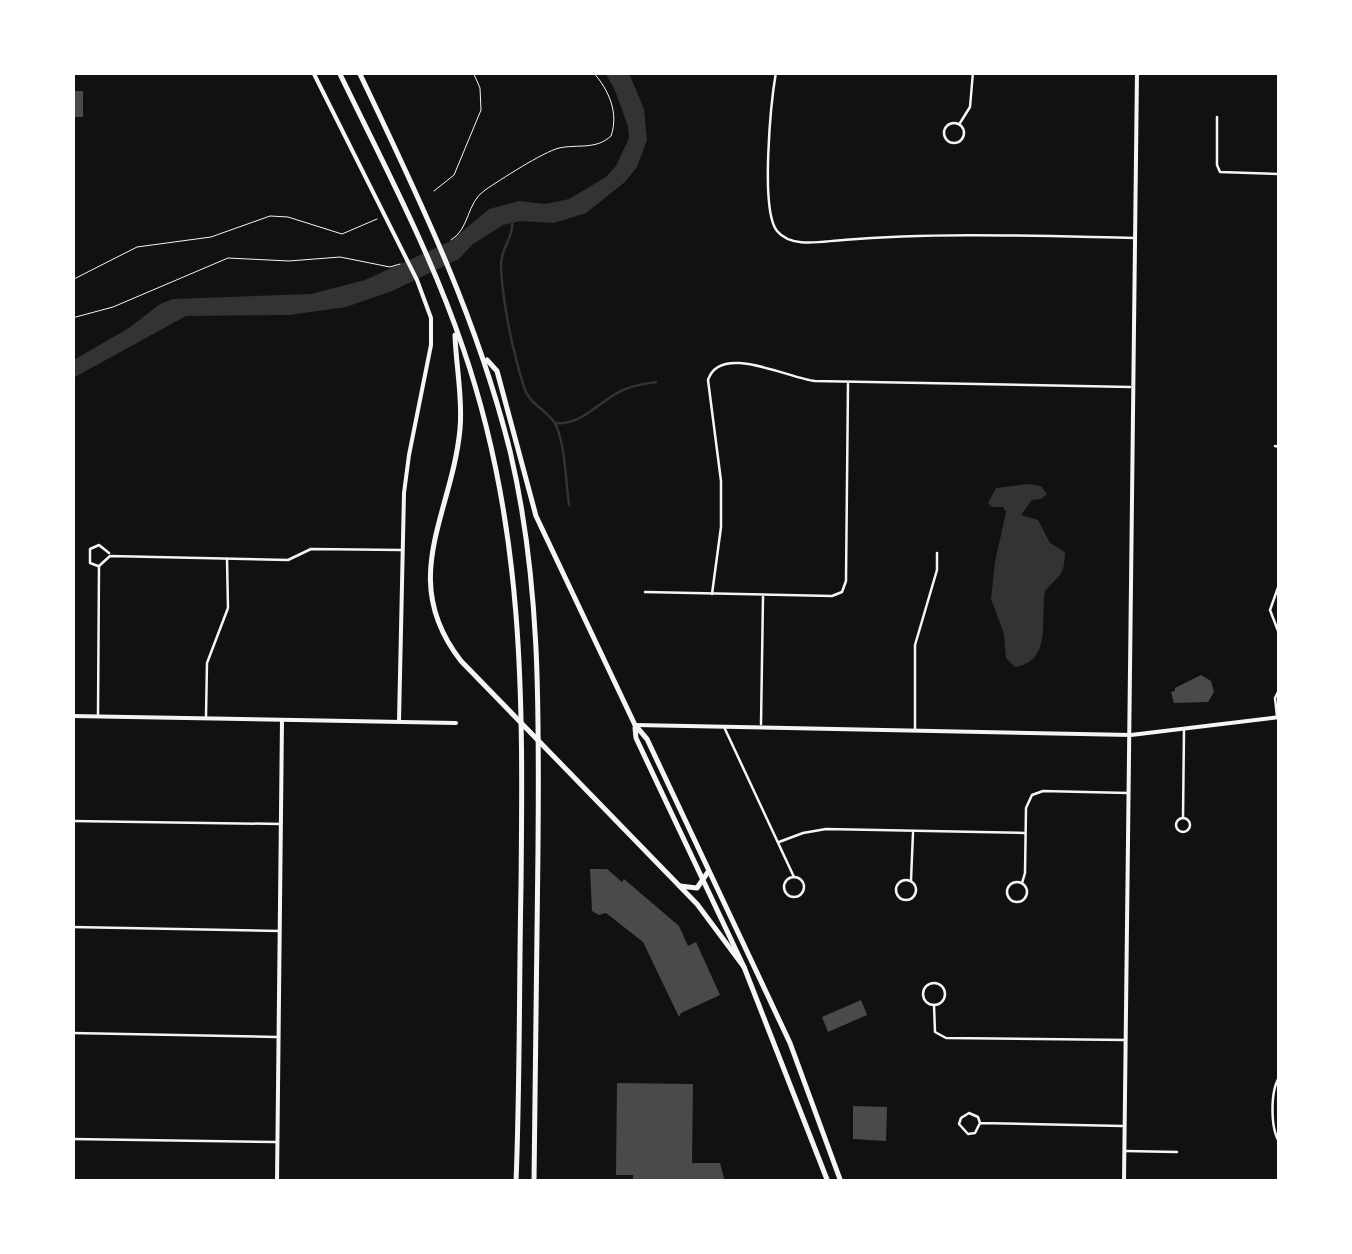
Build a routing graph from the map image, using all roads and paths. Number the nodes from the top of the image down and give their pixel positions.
1 (313, 72) edge
2 (338, 72) edge
3 (359, 72) edge
4 (473, 72) edge
5 (593, 72) edge
6 (776, 72) edge
7 (973, 72) edge
8 (1137, 72) edge
9 (1217, 117) dead end
10 (959, 124) junction
11 (1280, 174) edge
12 (434, 191) dead end
13 (377, 218) dead end
14 (1136, 238) junction
15 (451, 240) dead end
16 (405, 262) junction
17 (72, 280) edge
18 (72, 318) edge
19 (455, 328) junction
20 (484, 356) junction
21 (848, 382) junction
22 (1135, 387) junction
23 (402, 550) junction
24 (937, 553) dead end
25 (110, 556) junction
26 (227, 559) junction
27 (100, 566) junction
28 (1280, 582) edge
29 (645, 592) dead end
30 (712, 594) junction
31 (762, 596) junction
32 (1280, 636) edge
33 (1280, 688) edge
34 (72, 716) edge
35 (98, 716) junction
36 (206, 717) junction
37 (1279, 717) edge
38 (282, 720) junction
39 (399, 721) junction
40 (456, 723) dead end
41 (635, 725) junction
42 (725, 728) junction
43 (760, 729) junction
44 (1184, 730) junction
45 (915, 732) junction
46 (1131, 735) junction
47 (1130, 792) junction
48 (1183, 818) dead end
49 (72, 821) edge
50 (281, 824) junction
51 (913, 831) junction
52 (1025, 832) junction
53 (779, 842) junction
54 (708, 872) junction
55 (794, 877) junction
56 (910, 881) dead end
57 (704, 882) junction
58 (1022, 883) junction
59 (678, 885) junction
60 (72, 927) edge
61 (280, 931) junction
62 (744, 966) junction
63 (934, 1005) junction
64 (72, 1033) edge
65 (278, 1037) junction
66 (1126, 1040) junction
67 (1280, 1076) edge
68 (980, 1124) junction
69 (1125, 1126) junction
70 (72, 1139) edge
71 (277, 1142) junction
72 (1280, 1143) edge
73 (1125, 1151) junction
74 (1178, 1152) dead end
75 (277, 1182) edge
76 (516, 1182) edge
77 (534, 1182) edge
78 (828, 1182) edge
79 (841, 1182) edge
80 (1124, 1182) edge

1 - 16 street
2 - 19 main road
3 - 20 main road
4 - 12 path
5 - 15 path
6 - 14 street
7 - 10 street
8 - 14 street
9 - 11 street
10 - 10 street
13 - 17 path
14 - 22 street
16 - 18 path
16 - 23 street
19 - 59 main road
19 - 76 main road
20 - 41 main road
20 - 77 main road
21 - 22 street
21 - 30 street
21 - 31 street
22 - 46 street
23 - 26 street
23 - 39 street
24 - 45 street
25 - 26 street
25 - 27 street
25 - 27 street
26 - 36 street
27 - 35 street
28 - 32 street
29 - 30 street
30 - 31 street
31 - 43 street
33 - 37 street
34 - 35 street
35 - 36 street
36 - 38 street
37 - 44 street
38 - 39 street
38 - 50 street
39 - 40 street
41 - 42 street
41 - 54 main road
41 - 57 main road
42 - 43 street
42 - 53 street
43 - 45 street
44 - 46 street
44 - 48 street
45 - 46 street
46 - 47 street
47 - 52 street
47 - 66 street
49 - 50 street
50 - 61 street
51 - 52 street
51 - 53 street
51 - 56 street
52 - 58 street
53 - 55 street
54 - 57 main road
54 - 79 main road
55 - 55 street
57 - 59 main road
57 - 62 main road
58 - 58 street
59 - 62 main road
60 - 61 street
61 - 65 street
62 - 78 main road
63 - 63 street
63 - 66 street
64 - 65 street
65 - 71 street
66 - 69 street
67 - 72 street
68 - 68 street
68 - 69 street
69 - 73 street
70 - 71 street
71 - 75 street
73 - 74 street
73 - 80 street

